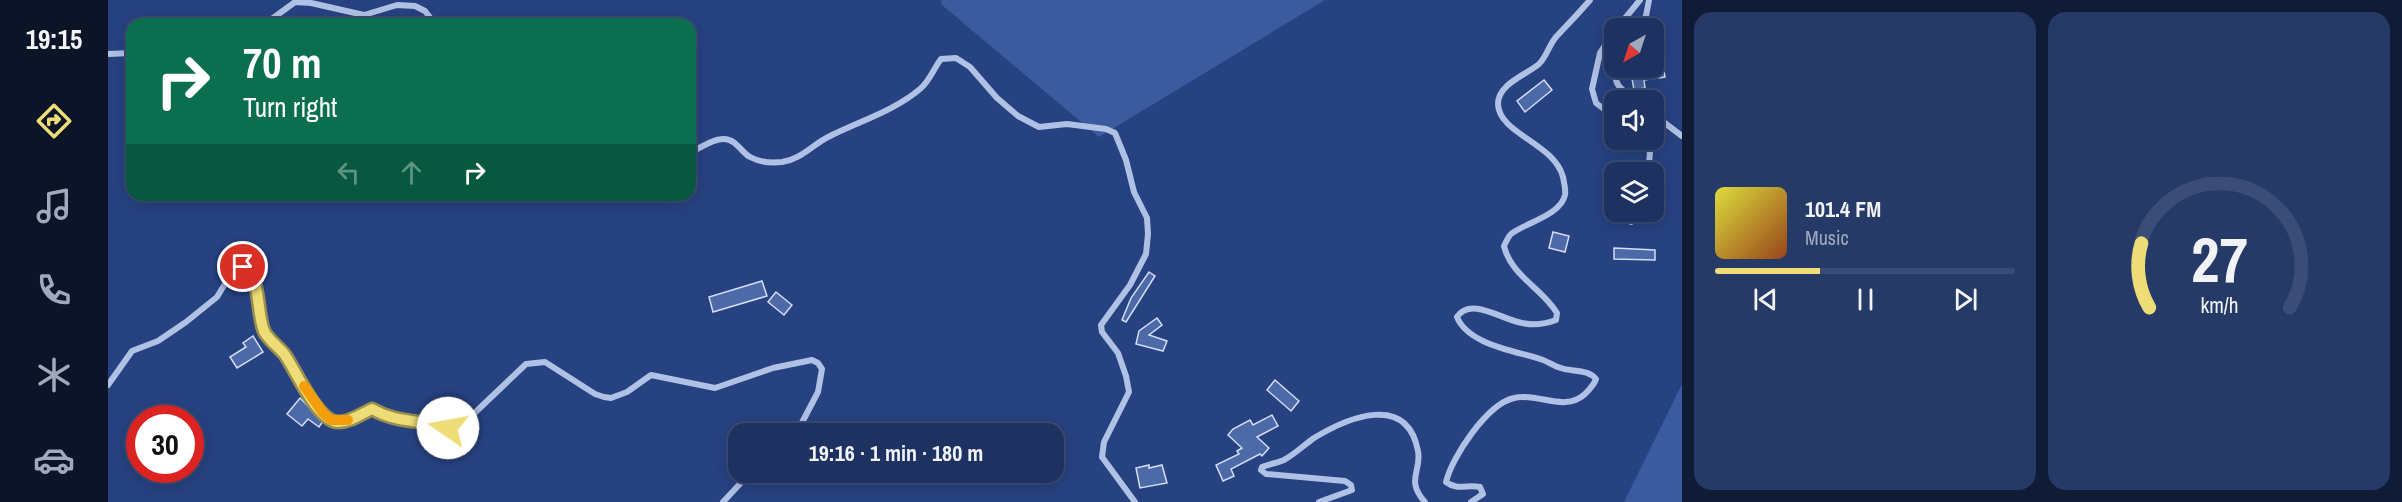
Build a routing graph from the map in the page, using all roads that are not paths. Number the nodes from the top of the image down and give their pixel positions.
1 (1590, 0) edge
2 (1640, 0) edge
3 (1649, 0) edge
4 (273, 18) edge
5 (431, 18) edge
6 (1625, 18) edge
7 (1645, 18) edge
8 (1604, 47) edge
9 (126, 52) edge
10 (108, 54) edge
11 (1614, 78) edge
12 (1624, 90) edge
13 (1604, 109) edge
14 (1664, 122) edge
15 (1682, 136) edge
16 (696, 150) edge
17 (108, 385) edge
18 (802, 423) edge
19 (741, 483) edge
20 (723, 502) edge
21 (1135, 502) edge
22 (1319, 502) edge
23 (1425, 502) edge
24 (1471, 502) edge

1 - 24 street
2 - 6 street
3 - 7 street
4 - 5 street
8 - 13 street
9 - 10 street
11 - 12 street
14 - 15 street
16 - 21 street
17 - 18 street
19 - 20 street
22 - 23 street

